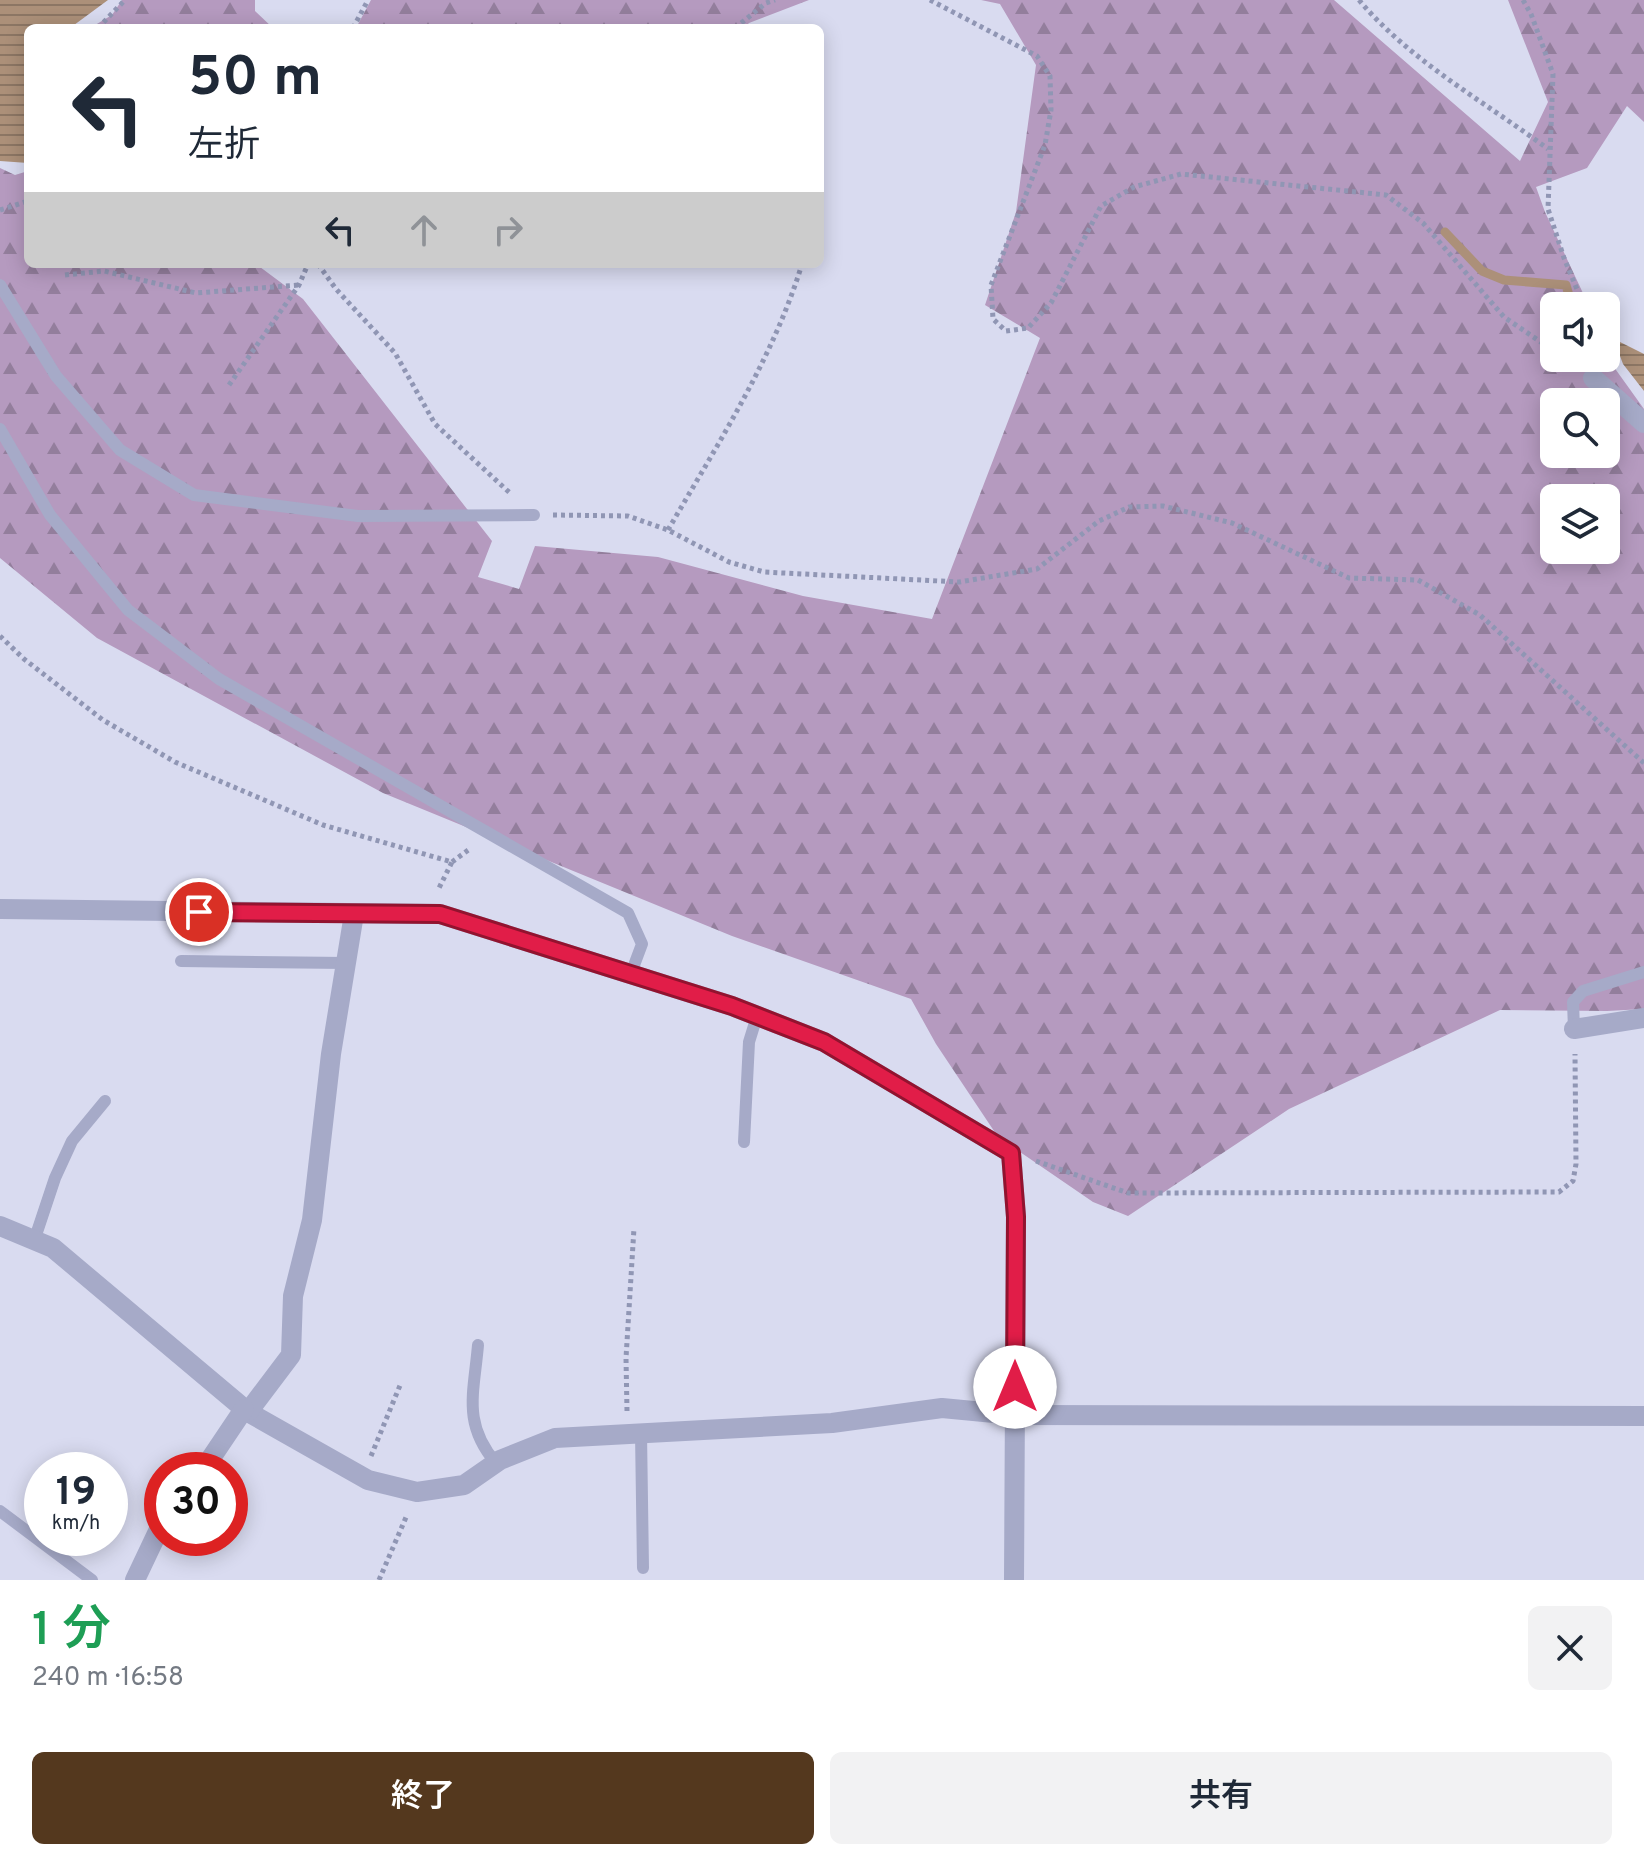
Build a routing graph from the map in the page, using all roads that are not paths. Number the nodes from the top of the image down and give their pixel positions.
1 (0, 285) edge
2 (1593, 378) dead end
3 (1644, 423) edge
4 (0, 429) edge
5 (534, 515) road end
6 (0, 909) edge
7 (354, 914) junction
8 (181, 961) dead end
9 (346, 963) junction
10 (1644, 972) edge
11 (630, 976) junction
12 (757, 1016) junction
13 (1644, 1018) edge
14 (1574, 1029) joint
15 (105, 1101) dead end
16 (744, 1142) dead end
17 (0, 1226) edge
18 (34, 1241) junction
19 (478, 1345) dead end
20 (246, 1411) junction
21 (1015, 1415) junction
22 (1644, 1416) edge
23 (634, 1433) junction
24 (216, 1452) edge
25 (496, 1463) junction
26 (0, 1511) edge
27 (146, 1556) edge
28 (643, 1568) dead end
29 (92, 1580) edge
30 (135, 1580) edge
31 (1014, 1580) edge

1 - 5 lane
2 - 3 street
4 - 11 lane
6 - 7 street
7 - 9 street
7 - 11 street
8 - 9 lane
9 - 20 street
10 - 14 lane
11 - 12 street
12 - 16 lane
12 - 21 street
13 - 14 street
15 - 18 lane
17 - 18 street
18 - 20 street
19 - 25 lane
20 - 24 street
20 - 25 street
21 - 22 street
21 - 23 street
21 - 31 street
23 - 25 street
23 - 28 lane
26 - 29 lane
27 - 30 street

